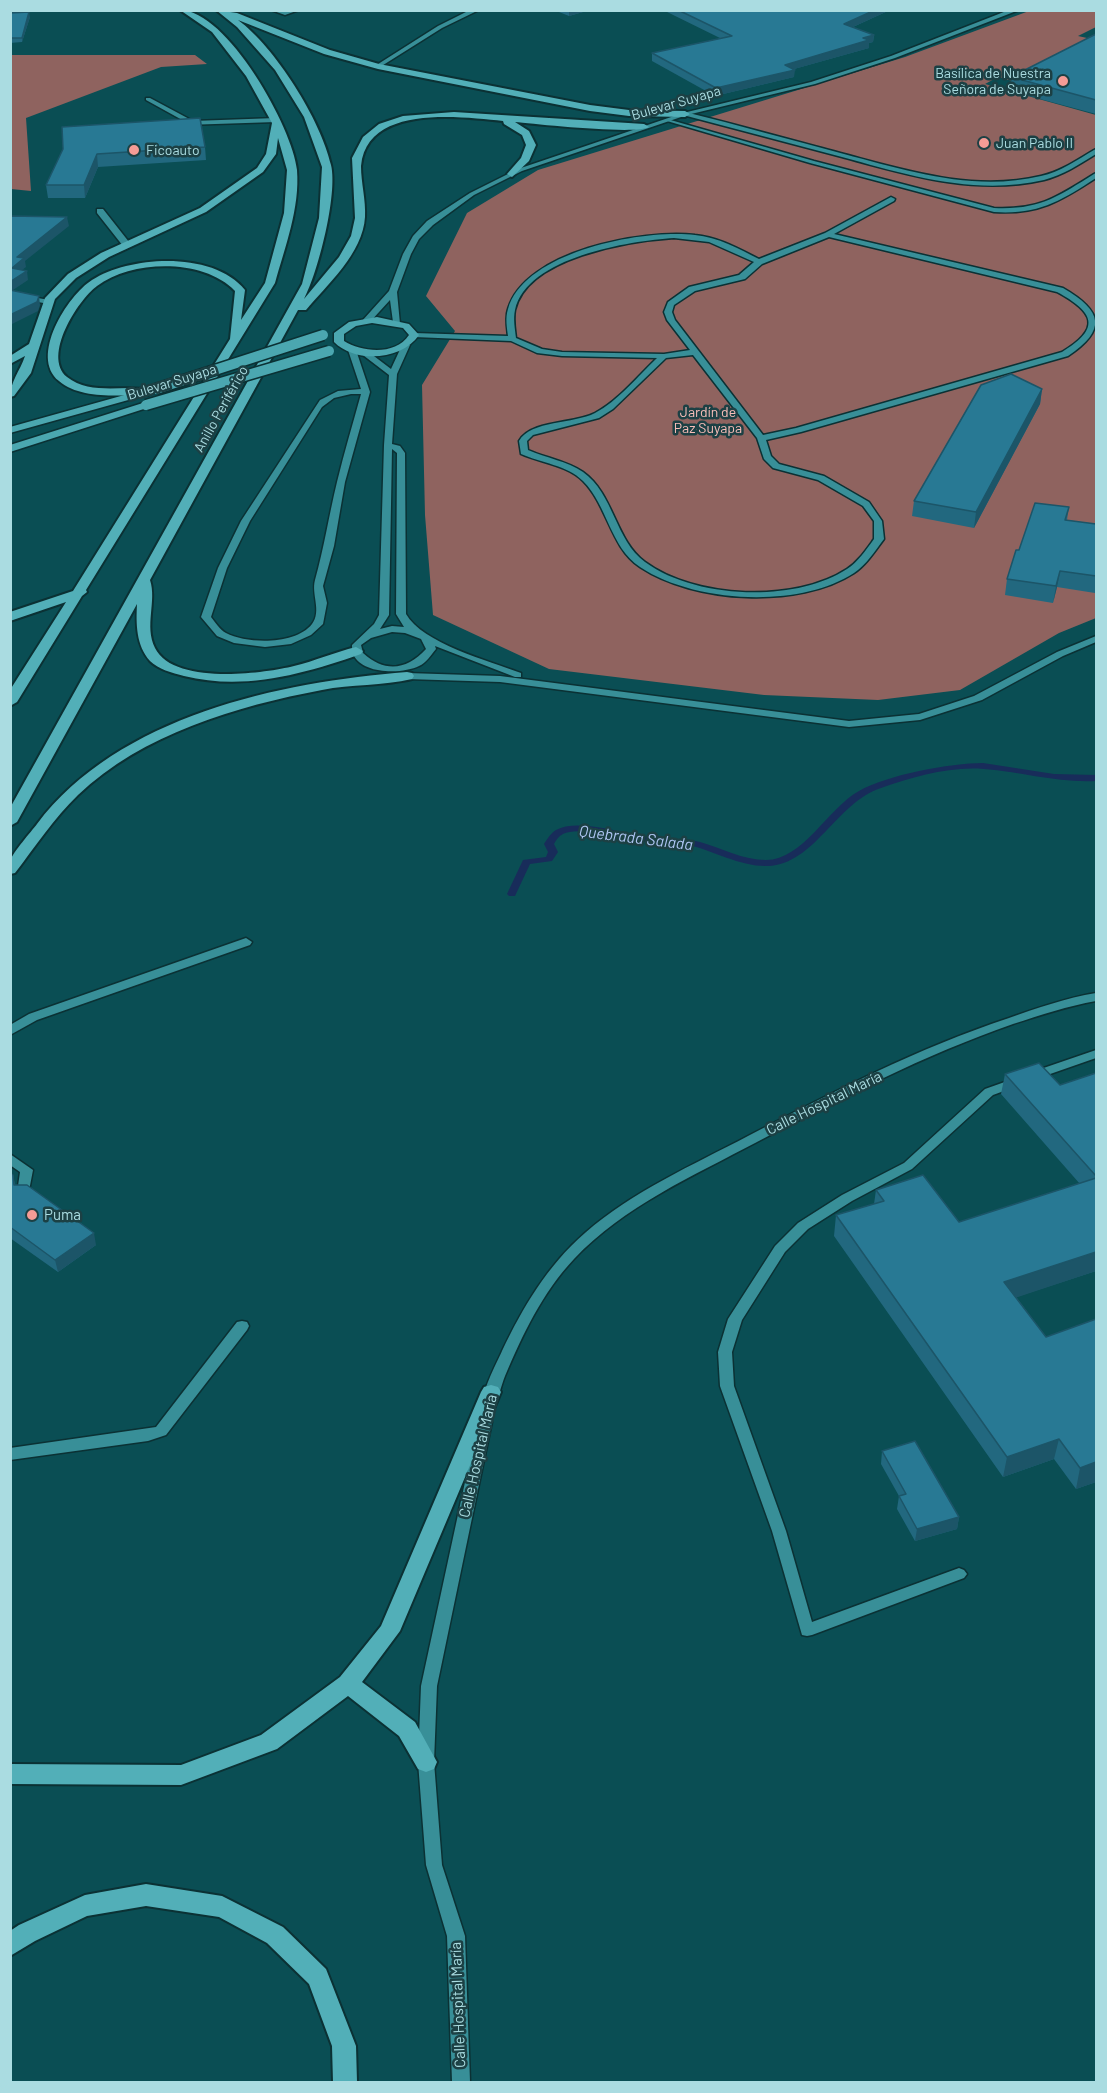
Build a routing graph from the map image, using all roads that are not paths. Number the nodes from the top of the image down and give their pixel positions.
1 (21, 10) edge
2 (184, 10) edge
3 (221, 10) edge
4 (274, 10) edge
5 (296, 10) edge
6 (476, 10) edge
7 (1016, 10) edge
8 (10, 11) edge
9 (378, 66) junction
10 (148, 99) dead end
11 (685, 114) junction
12 (494, 118) junction
13 (276, 120) junction
14 (669, 120) junction
15 (180, 123) edge
16 (192, 123) junction
17 (644, 127) junction
18 (1096, 151) edge
19 (512, 174) junction
20 (1096, 175) edge
21 (891, 199) dead end
22 (100, 212) dead end
23 (828, 235) junction
24 (126, 244) junction
25 (759, 262) junction
26 (393, 292) junction
27 (10, 295) edge
28 (49, 302) junction
29 (366, 321) junction
30 (397, 322) junction
31 (344, 328) junction
32 (281, 331) junction
33 (414, 335) junction
34 (512, 339) junction
35 (34, 345) junction
36 (406, 345) junction
37 (233, 346) junction
38 (353, 350) junction
39 (695, 352) junction
40 (664, 356) junction
41 (10, 361) edge
42 (393, 374) junction
43 (152, 390) junction
44 (366, 392) junction
45 (10, 394) edge
46 (10, 430) edge
47 (761, 438) junction
48 (388, 445) junction
49 (10, 449) edge
50 (145, 578) junction
51 (81, 592) junction
52 (10, 617) edge
53 (419, 633) junction
54 (367, 636) junction
55 (1096, 639) edge
56 (429, 641) junction
57 (356, 651) junction
58 (459, 661) junction
59 (389, 669) junction
60 (406, 676) junction
61 (435, 676) junction
62 (545, 684) junction
63 (10, 702) edge
64 (10, 822) edge
65 (10, 870) edge
66 (246, 942) dead end
67 (1096, 997) edge
68 (10, 1031) edge
69 (1096, 1054) edge
70 (10, 1158) edge
71 (23, 1193) edge
72 (242, 1326) dead end
73 (491, 1392) junction
74 (10, 1454) edge
75 (959, 1574) dead end
76 (348, 1684) junction
77 (426, 1762) junction
78 (10, 1774) edge
79 (10, 1945) edge
80 (345, 2082) edge
81 (461, 2082) edge

1 - 8 street
2 - 13 highway, Anillo Periférico
3 - 9 highway
3 - 32 highway, Anillo Periférico
4 - 5 street
6 - 9 street
7 - 11 street, Bulevar Suyapa
9 - 11 highway
10 - 16 street
11 - 14 street, Bulevar Suyapa
11 - 18 street
12 - 17 highway
12 - 19 highway
12 - 32 highway
13 - 16 street
13 - 24 highway
13 - 37 highway, Anillo Periférico
14 - 17 street, Bulevar Suyapa
14 - 20 street
15 - 16 street
17 - 19 street, Bulevar Suyapa
19 - 26 street, Bulevar Suyapa
21 - 23 street
22 - 24 street
23 - 25 street
23 - 47 street
24 - 28 highway
25 - 34 street
25 - 39 street
26 - 29 street, Bulevar Suyapa
26 - 30 street, Bulevar Suyapa
27 - 28 street
28 - 35 highway
29 - 30 main road, Bulevar Suyapa
29 - 31 main road, Bulevar Suyapa
30 - 33 main road
31 - 38 main road
31 - 43 main road, Bulevar Suyapa, bridge
32 - 50 highway, Anillo Periférico
33 - 34 street
33 - 36 main road
34 - 40 street
35 - 41 highway
35 - 45 highway
36 - 38 main road, Bulevar Suyapa
36 - 42 street
37 - 43 highway
37 - 51 highway, Anillo Periférico
38 - 42 street
38 - 44 street
38 - 49 main road, Bulevar Suyapa, bridge
39 - 40 street
39 - 47 street
40 - 47 street
42 - 48 street
43 - 46 main road, Bulevar Suyapa
44 - 44 street
48 - 53 street
48 - 54 street
50 - 57 highway
50 - 64 highway, Anillo Periférico
51 - 52 highway
51 - 63 highway, Anillo Periférico
53 - 54 street
53 - 56 street
54 - 57 street
55 - 62 street
56 - 58 street
56 - 59 street
57 - 59 street
58 - 61 street
58 - 62 street
59 - 60 highway
60 - 61 street
60 - 65 highway
61 - 62 street
66 - 68 street
67 - 73 street, Calle Hospital María
69 - 75 street
70 - 71 street
72 - 74 street
73 - 76 highway
73 - 77 street, Calle Hospital María
76 - 77 highway
76 - 78 highway
77 - 81 street, Calle Hospital María
79 - 80 highway

